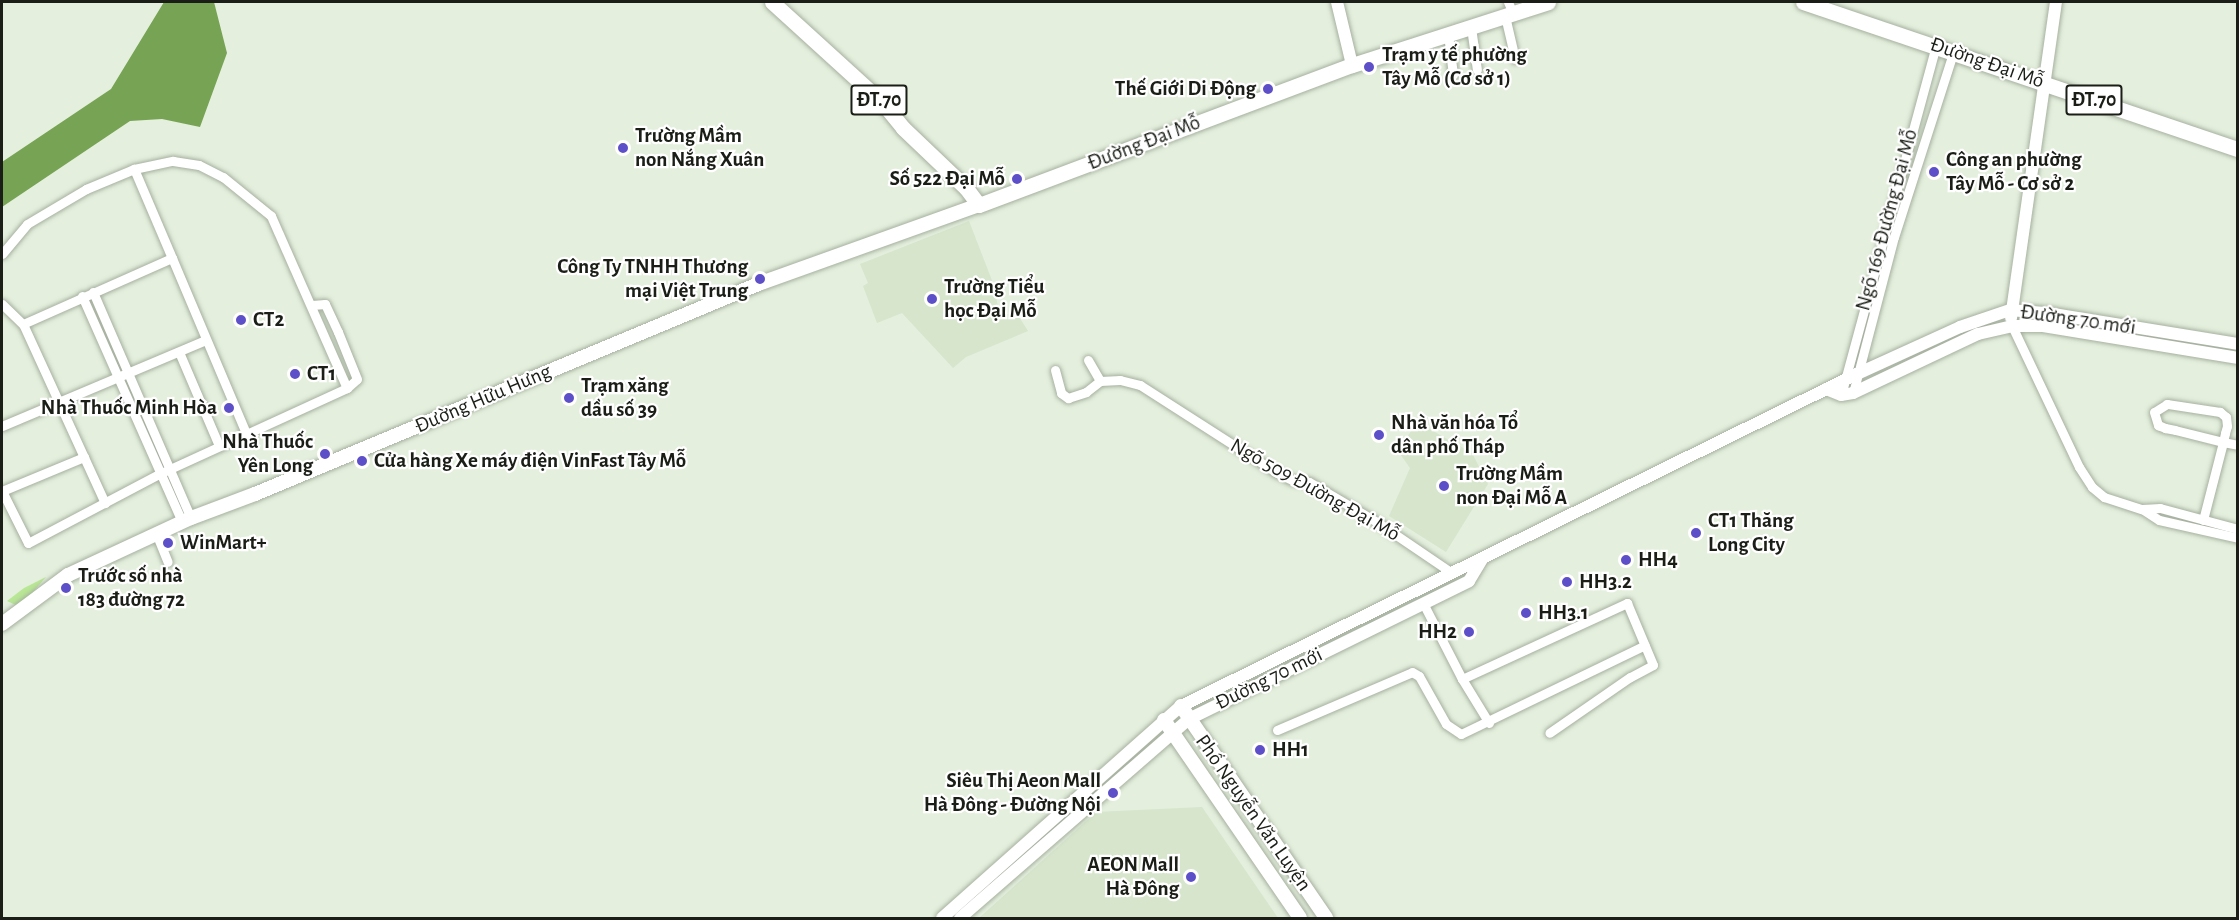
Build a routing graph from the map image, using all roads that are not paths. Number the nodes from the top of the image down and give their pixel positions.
1 (772, 2) edge
2 (1337, 2) edge
3 (1548, 2) edge
4 (1803, 2) edge
5 (2056, 2) edge
6 (1509, 10) edge
7 (1471, 27) junction
8 (1448, 34) junction
9 (1936, 46) junction
10 (1953, 53) junction
11 (1515, 59) dead end
12 (1352, 65) junction
13 (1477, 70) dead end
14 (1453, 75) dead end
15 (2042, 82) junction
16 (2238, 149) edge
17 (134, 169) junction
18 (979, 205) junction
19 (2, 254) edge
20 (172, 258) junction
21 (93, 292) junction
22 (82, 296) junction
23 (2, 304) edge
24 (2010, 310) junction
25 (23, 324) junction
26 (2012, 326) junction
27 (206, 340) junction
28 (2238, 344) edge
29 (179, 352) junction
30 (2238, 358) edge
31 (1088, 360) dead end
32 (1055, 370) dead end
33 (128, 374) junction
34 (1857, 374) junction
35 (118, 379) junction
36 (1100, 381) junction
37 (1845, 381) junction
38 (1826, 389) junction
39 (1847, 394) junction
40 (60, 400) junction
41 (2, 426) edge
42 (246, 433) junction
43 (2223, 442) junction
44 (2238, 445) edge
45 (219, 446) junction
46 (84, 457) junction
47 (169, 469) junction
48 (159, 474) junction
49 (2, 491) edge
50 (105, 503) junction
51 (2142, 509) junction
52 (7, 511) edge
53 (2203, 519) junction
54 (186, 520) junction
55 (2238, 529) edge
56 (156, 533) junction
57 (2238, 538) edge
58 (1482, 558) junction
59 (168, 562) dead end
60 (1452, 573) junction
61 (1424, 603) junction
62 (2, 624) edge
63 (1645, 645) junction
64 (1462, 678) junction
65 (1181, 706) junction
66 (1189, 719) junction
67 (1489, 723) junction
68 (1167, 726) junction
69 (1277, 730) dead end
70 (1549, 733) dead end
71 (1000, 874) junction
72 (942, 918) edge
73 (960, 918) edge
74 (1300, 918) edge
75 (1326, 918) edge

1 - 18 main road, ĐT.70
2 - 12 street
3 - 6 main road, Đường Đại Mỗ
4 - 9 main road, Đường Đại Mỗ / ĐT.70
5 - 15 street
6 - 7 main road, Đường Đại Mỗ
6 - 11 street
7 - 8 main road, Đường Đại Mỗ
7 - 13 street
8 - 12 main road, Đường Đại Mỗ
8 - 14 street
9 - 10 main road, Đường Đại Mỗ / ĐT.70
9 - 37 street, Ngõ 169 Đường Đại Mỗ
10 - 15 main road, Đường Đại Mỗ / ĐT.70
10 - 34 street, Ngõ 169 Đường Đại Mỗ
12 - 18 main road, Đường Đại Mỗ
15 - 16 main road, Đường Đại Mỗ / ĐT.70
15 - 24 street
17 - 19 street
17 - 20 street
17 - 42 street
18 - 54 main road, Đường Hữu Hưng
20 - 21 street
20 - 27 street
21 - 22 street
21 - 33 street
22 - 25 street
22 - 35 street
23 - 25 street
24 - 26 street
24 - 28 street, Đường 70 mới
24 - 34 street, Đường 70 mới
25 - 40 street
26 - 30 street, Đường 70 mới
26 - 39 street, Đường 70 mới
26 - 51 street
27 - 29 street
27 - 42 street
29 - 33 street
29 - 45 street
31 - 36 street
32 - 36 street
33 - 35 street
33 - 47 street
34 - 37 street, Đường 70 mới
34 - 39 street, Ngõ 169 Đường Đại Mỗ
35 - 40 street
35 - 48 street
36 - 60 street, Ngõ 509 Đường Đại Mỗ
37 - 38 street, Đường 70 mới
37 - 39 street, Ngõ 169 Đường Đại Mỗ
38 - 39 street
38 - 58 street, Đường 70 mới
40 - 41 street
40 - 46 street
42 - 45 street
43 - 43 street
43 - 44 street
43 - 53 street
45 - 47 street
46 - 49 street
46 - 50 street
47 - 48 street
47 - 54 street
48 - 50 street
48 - 54 street
49 - 52 street
50 - 52 street
51 - 53 street
51 - 57 street
53 - 55 street
54 - 56 main road, Đường Hữu Hưng
56 - 59 street
56 - 62 main road, Đường Hữu Hưng
58 - 60 street, Đường 70 mới
58 - 61 street, Đường 70 mới
60 - 65 street, Đường 70 mới
61 - 64 street
61 - 66 street, Đường 70 mới
63 - 64 street
63 - 67 street
63 - 70 street
64 - 67 street
65 - 66 main road, Phố Nguyễn Văn Luyện
65 - 68 street, Đường 70 mới
66 - 68 street, Đường 70 mới
66 - 75 main road, Phố Nguyễn Văn Luyện
67 - 69 street
68 - 71 street, Đường 70 mới
68 - 74 main road, Phố Nguyễn Văn Luyện
71 - 72 street
71 - 73 street, Đường 70 mới

